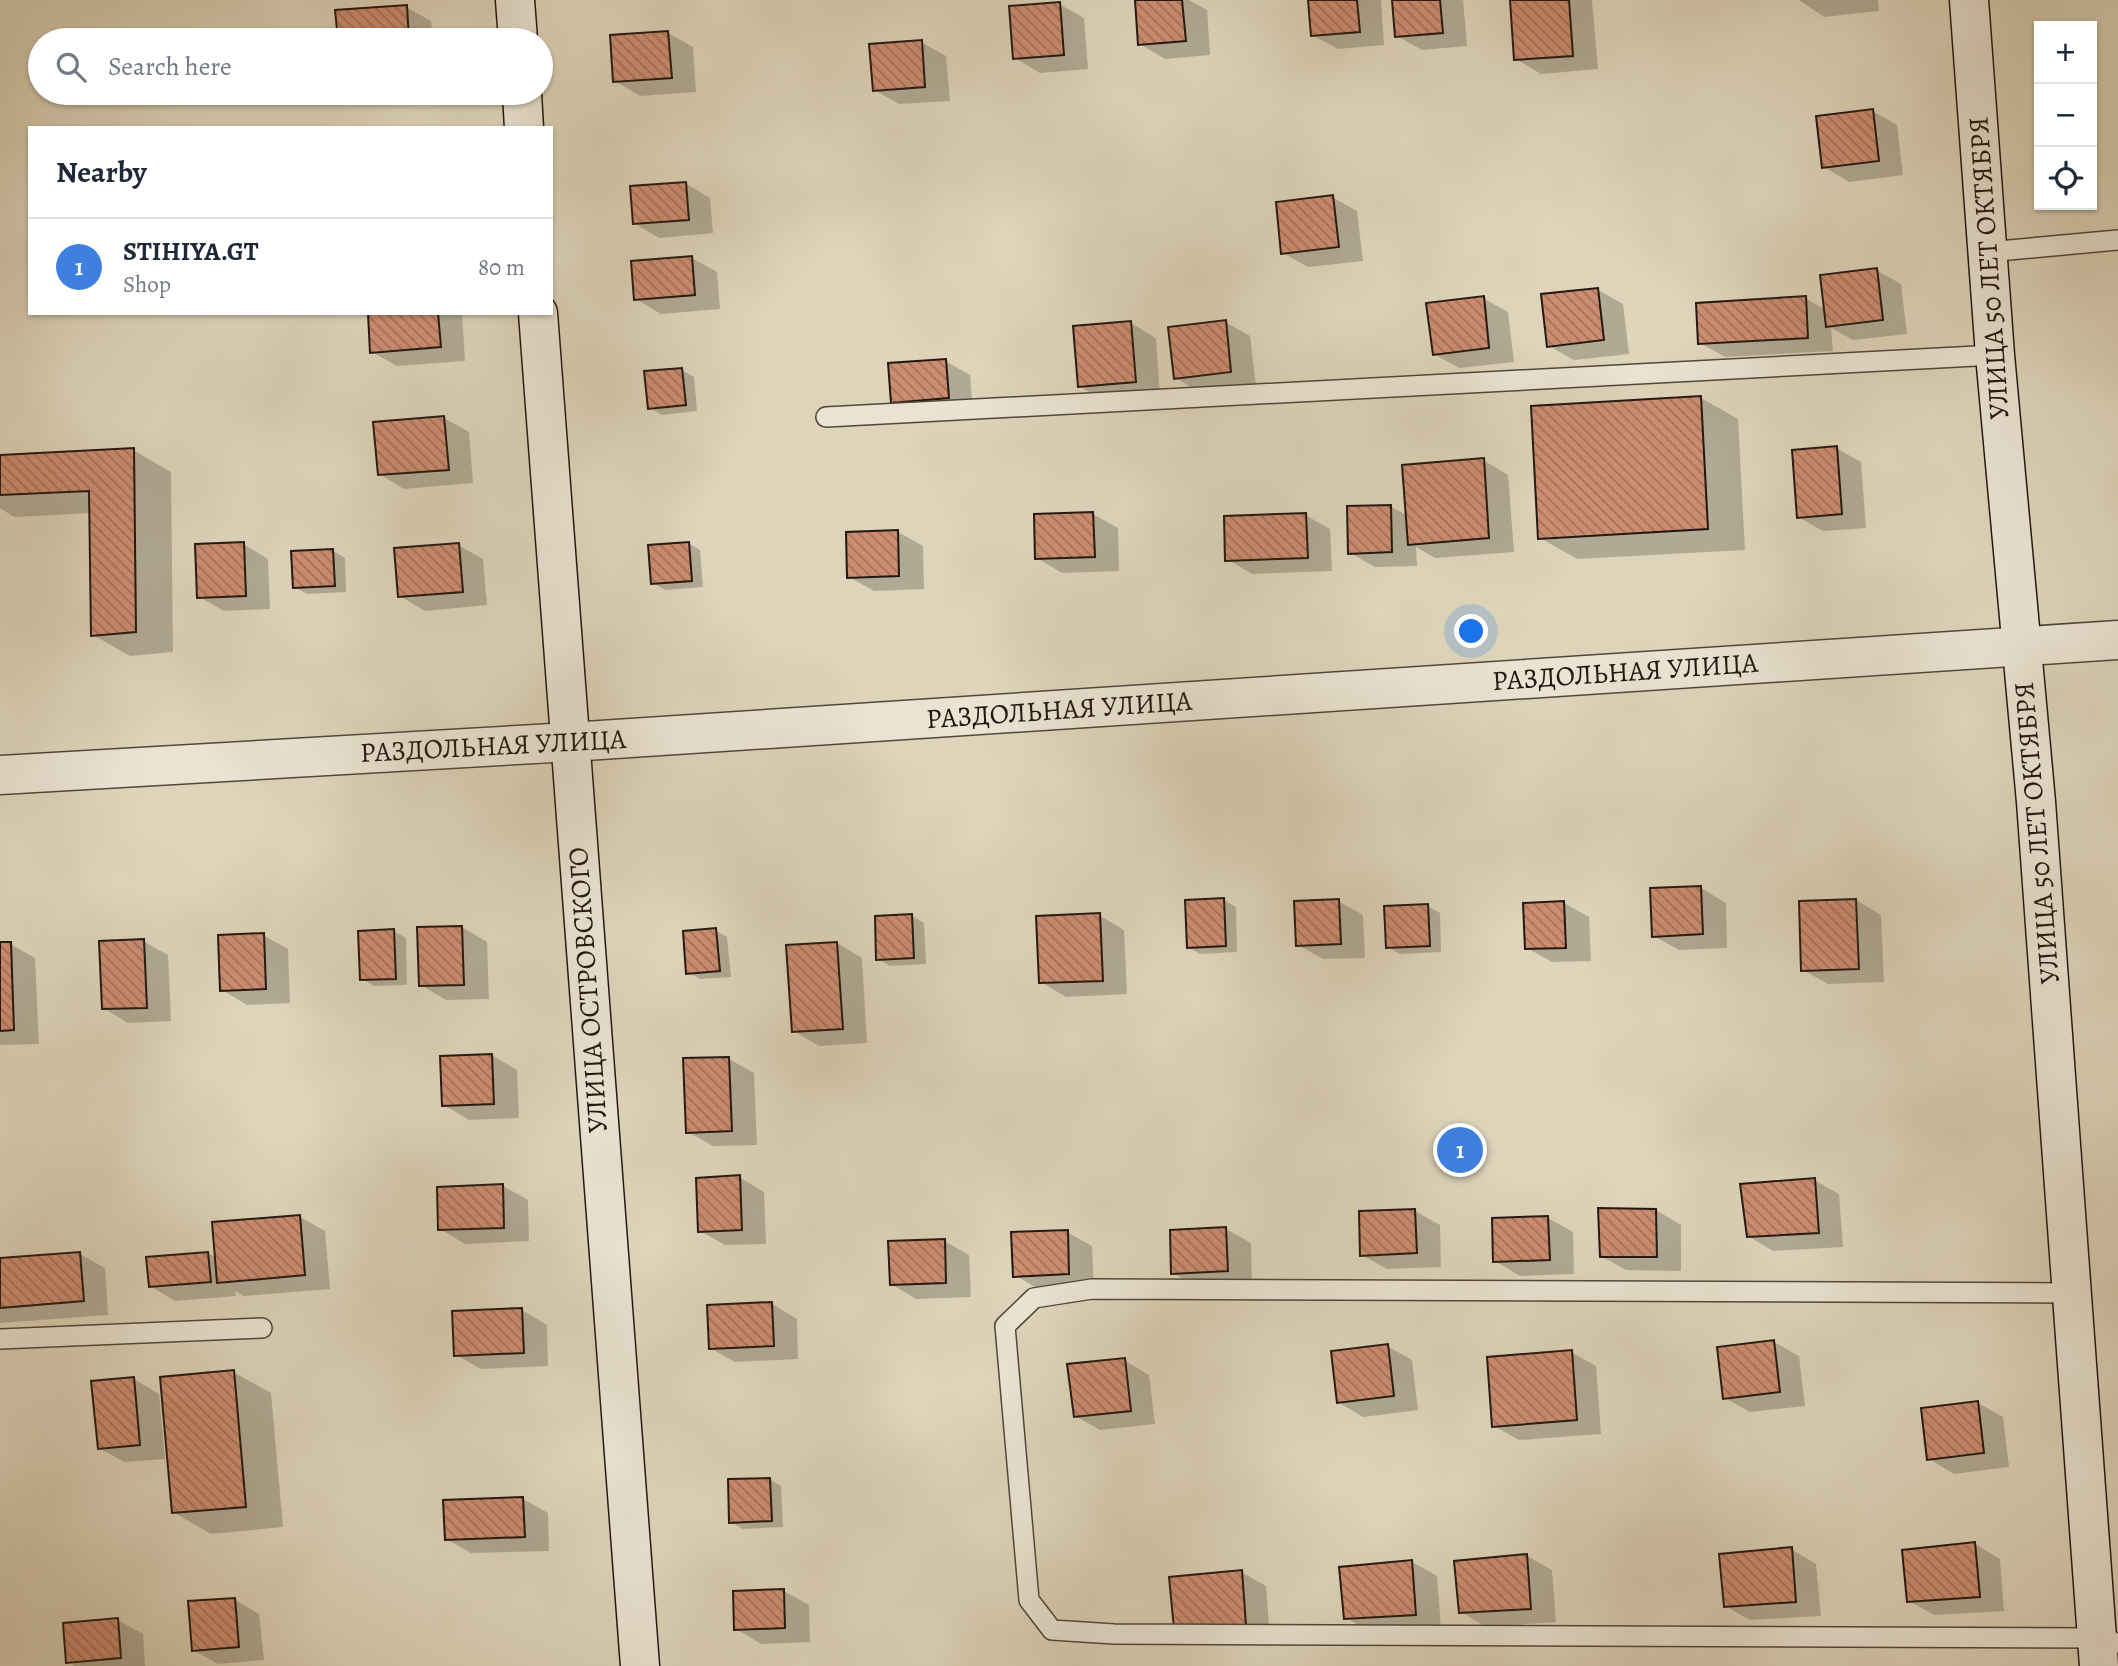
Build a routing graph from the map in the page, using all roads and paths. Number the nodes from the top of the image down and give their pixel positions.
1 (515, 0) edge
2 (1969, 0) edge
3 (517, 28) edge
4 (523, 105) edge
5 (524, 126) edge
6 (2118, 240) edge
7 (1987, 252) junction
8 (538, 315) edge
9 (1995, 355) junction
10 (826, 417) dead end
11 (2116, 644) edge
12 (2022, 646) junction
13 (570, 742) junction
14 (0, 775) edge
15 (2072, 1293) junction
16 (262, 1328) dead end
17 (0, 1339) edge
18 (2105, 1649) edge
19 (640, 1666) edge

1 - 3 street
2 - 7 street, УЛИЦА 50 ЛЕТ ОКТЯБРЯ
4 - 5 street
6 - 7 lane
7 - 9 street, УЛИЦА 50 ЛЕТ ОКТЯБРЯ
8 - 13 street, УЛИЦА ОСТРОВСКОГО
9 - 10 lane
9 - 12 street, УЛИЦА 50 ЛЕТ ОКТЯБРЯ
11 - 12 street, РАЗДОЛЬНАЯ УЛИЦА
12 - 13 street, РАЗДОЛЬНАЯ УЛИЦА
12 - 15 street, УЛИЦА 50 ЛЕТ ОКТЯБРЯ
13 - 14 street, РАЗДОЛЬНАЯ УЛИЦА
13 - 19 street, УЛИЦА ОСТРОВСКОГО
15 - 18 street, УЛИЦА 50 ЛЕТ ОКТЯБРЯ
15 - 18 lane
16 - 17 lane

